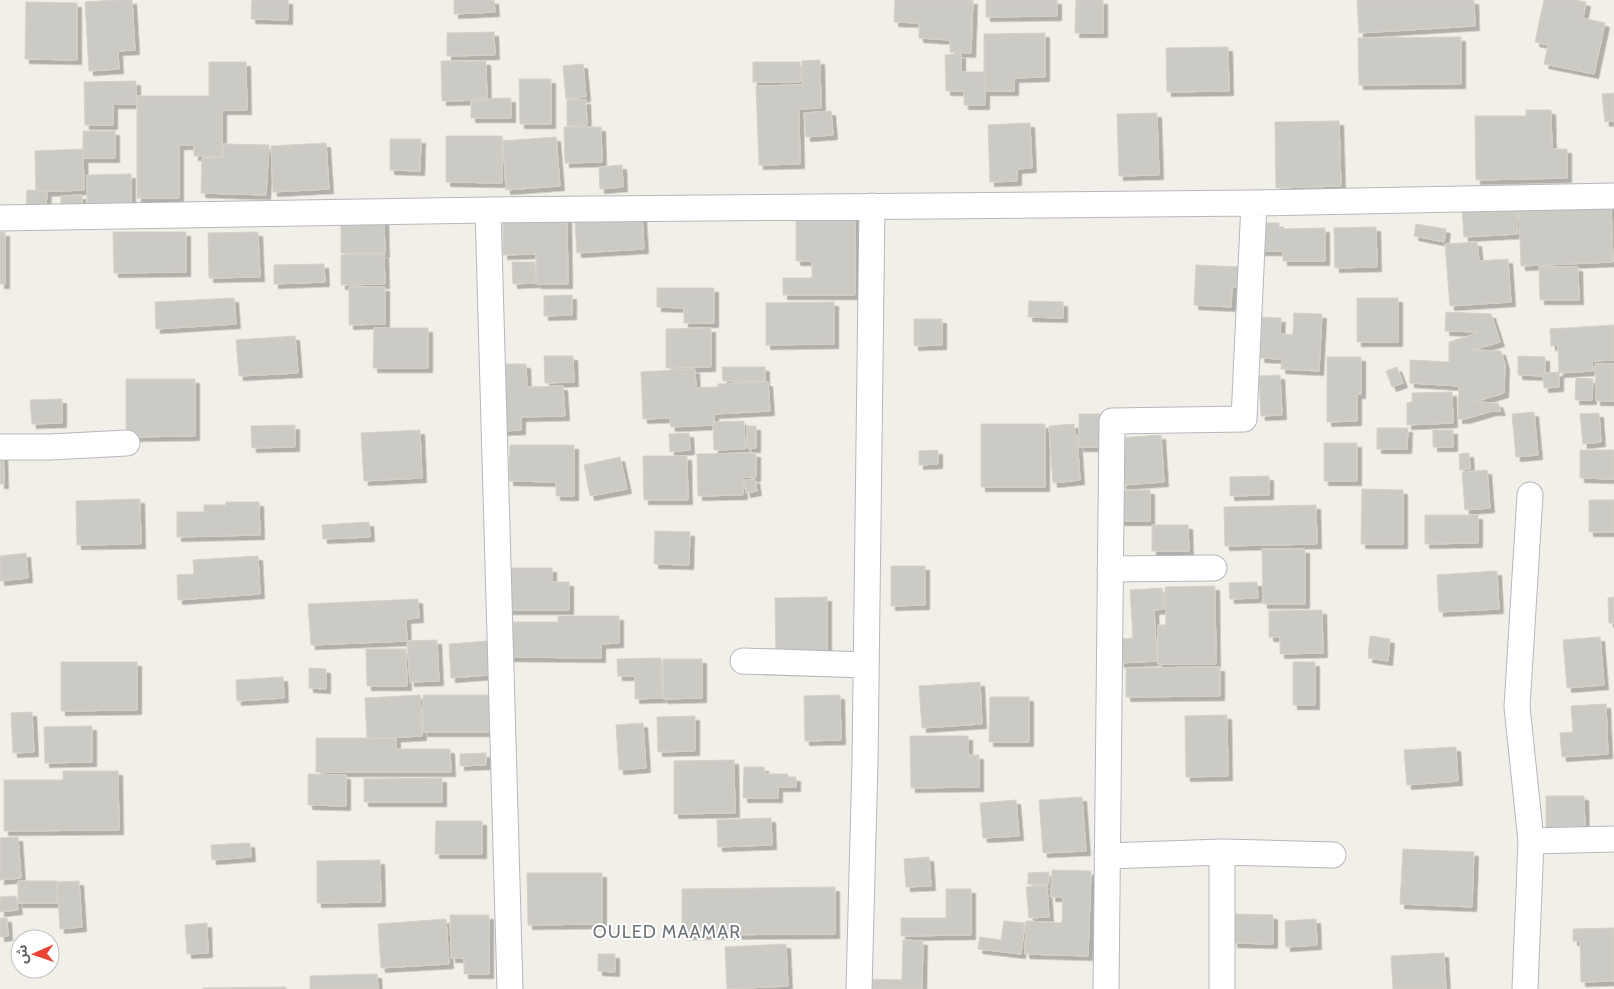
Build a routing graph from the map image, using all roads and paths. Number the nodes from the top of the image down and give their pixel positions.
1 (1614, 196) edge
2 (1254, 203) junction
3 (872, 206) junction
4 (488, 210) junction
5 (0, 218) edge
6 (127, 443) dead end
7 (0, 447) edge
8 (1530, 495) dead end
9 (1110, 568) junction
10 (1214, 568) dead end
11 (743, 661) dead end
12 (866, 665) junction
13 (1614, 840) edge
14 (1531, 841) junction
15 (1222, 852) junction
16 (1333, 855) dead end
17 (1107, 856) junction
18 (510, 989) edge
19 (859, 989) edge
20 (1106, 989) edge
21 (1222, 989) edge
22 (1525, 989) edge

1 - 2 street
2 - 3 street
2 - 9 street
3 - 4 street
3 - 12 street
4 - 5 street
4 - 18 street
6 - 7 street
8 - 14 street
9 - 10 street
9 - 17 street
11 - 12 street
12 - 19 street
13 - 14 street
14 - 22 street
15 - 16 street
15 - 17 street
15 - 21 street
17 - 20 street

